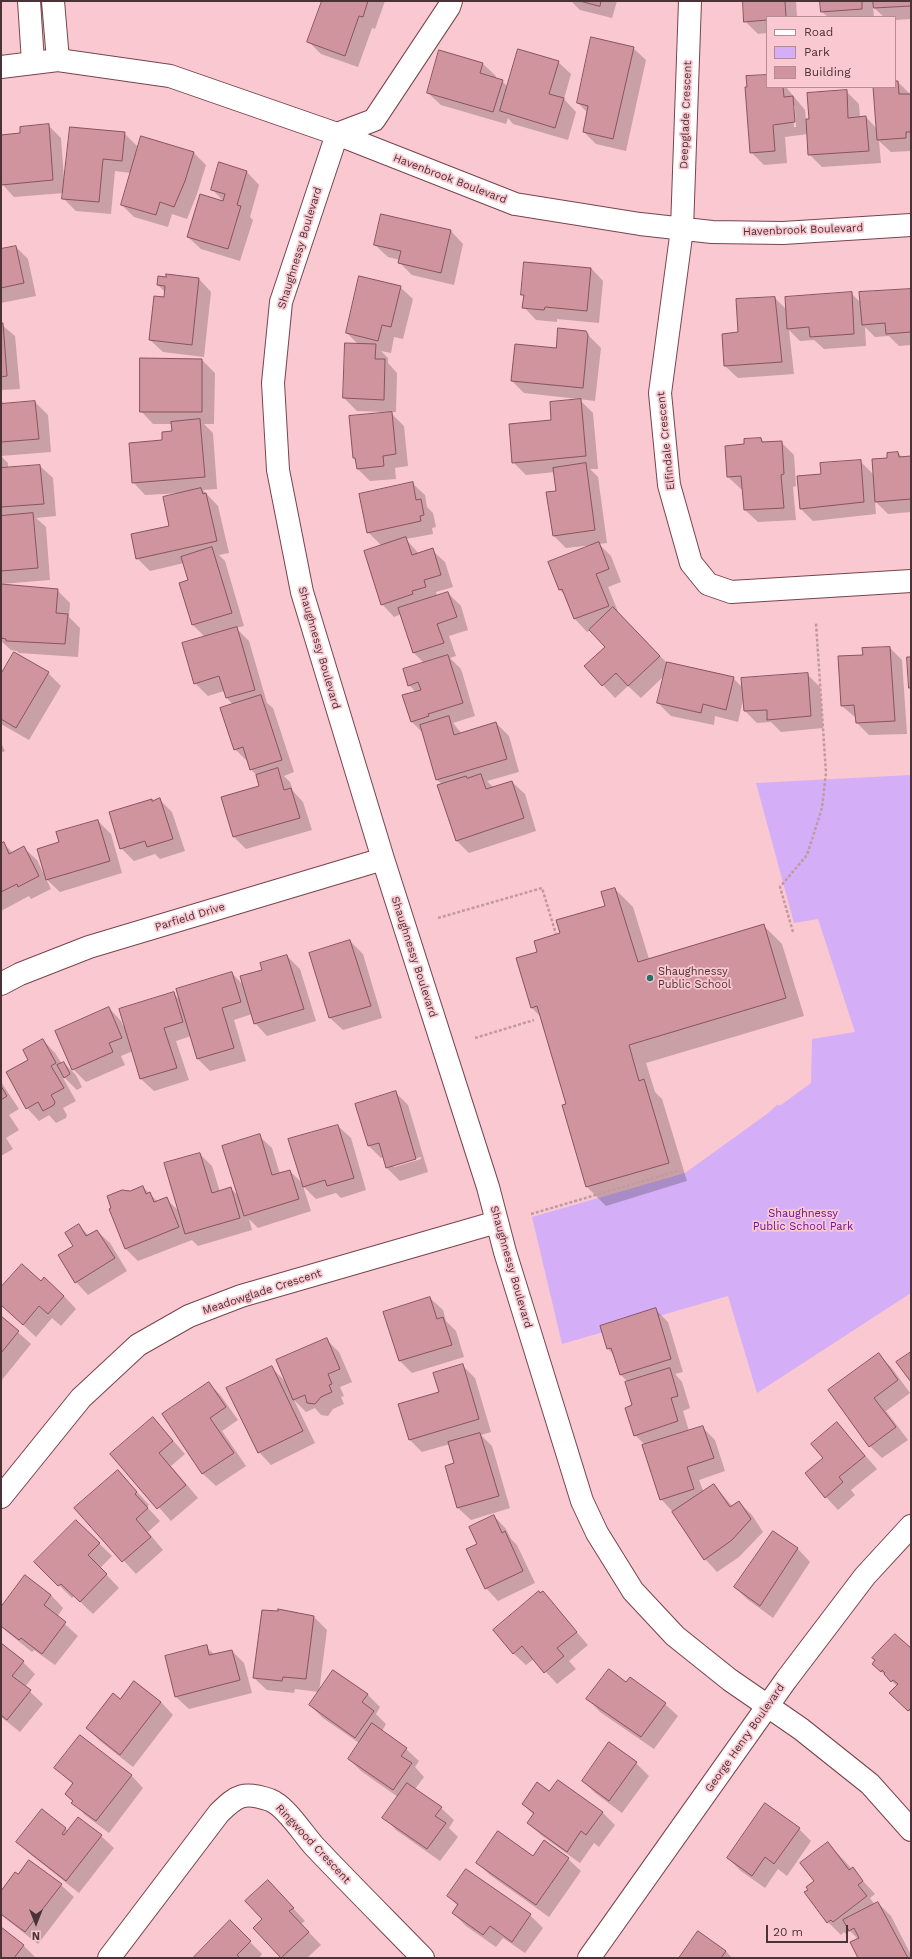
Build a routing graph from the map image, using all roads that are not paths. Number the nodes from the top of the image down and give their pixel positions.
1 (29, 1) edge
2 (53, 1) edge
3 (451, 1) edge
4 (690, 1) edge
5 (58, 60) junction
6 (33, 62) junction
7 (1, 66) edge
8 (337, 134) junction
9 (911, 225) edge
10 (682, 230) junction
11 (911, 580) edge
12 (383, 859) junction
13 (1, 984) edge
14 (497, 1222) junction
15 (1, 1497) edge
16 (911, 1526) edge
17 (769, 1706) junction
18 (911, 1830) edge
19 (109, 1958) edge
20 (423, 1958) edge
21 (589, 1958) edge

1 - 6 street
2 - 5 street
3 - 8 street
4 - 10 street, Deepglade Crescent
5 - 6 street, Havenbrook Boulevard
5 - 8 street, Havenbrook Boulevard
6 - 7 street, Havenbrook Boulevard
8 - 10 street, Havenbrook Boulevard
8 - 12 street, Shaughnessy Boulevard
9 - 10 street, Havenbrook Boulevard
10 - 11 street, Elfindale Crescent
12 - 13 street, Parfield Drive
12 - 14 street, Shaughnessy Boulevard
14 - 15 street, Meadowglade Crescent
14 - 17 street, Shaughnessy Boulevard
16 - 17 street, George Henry Boulevard
17 - 18 street, Shaughnessy Boulevard
17 - 21 street, George Henry Boulevard
19 - 20 street, Ringwood Crescent

